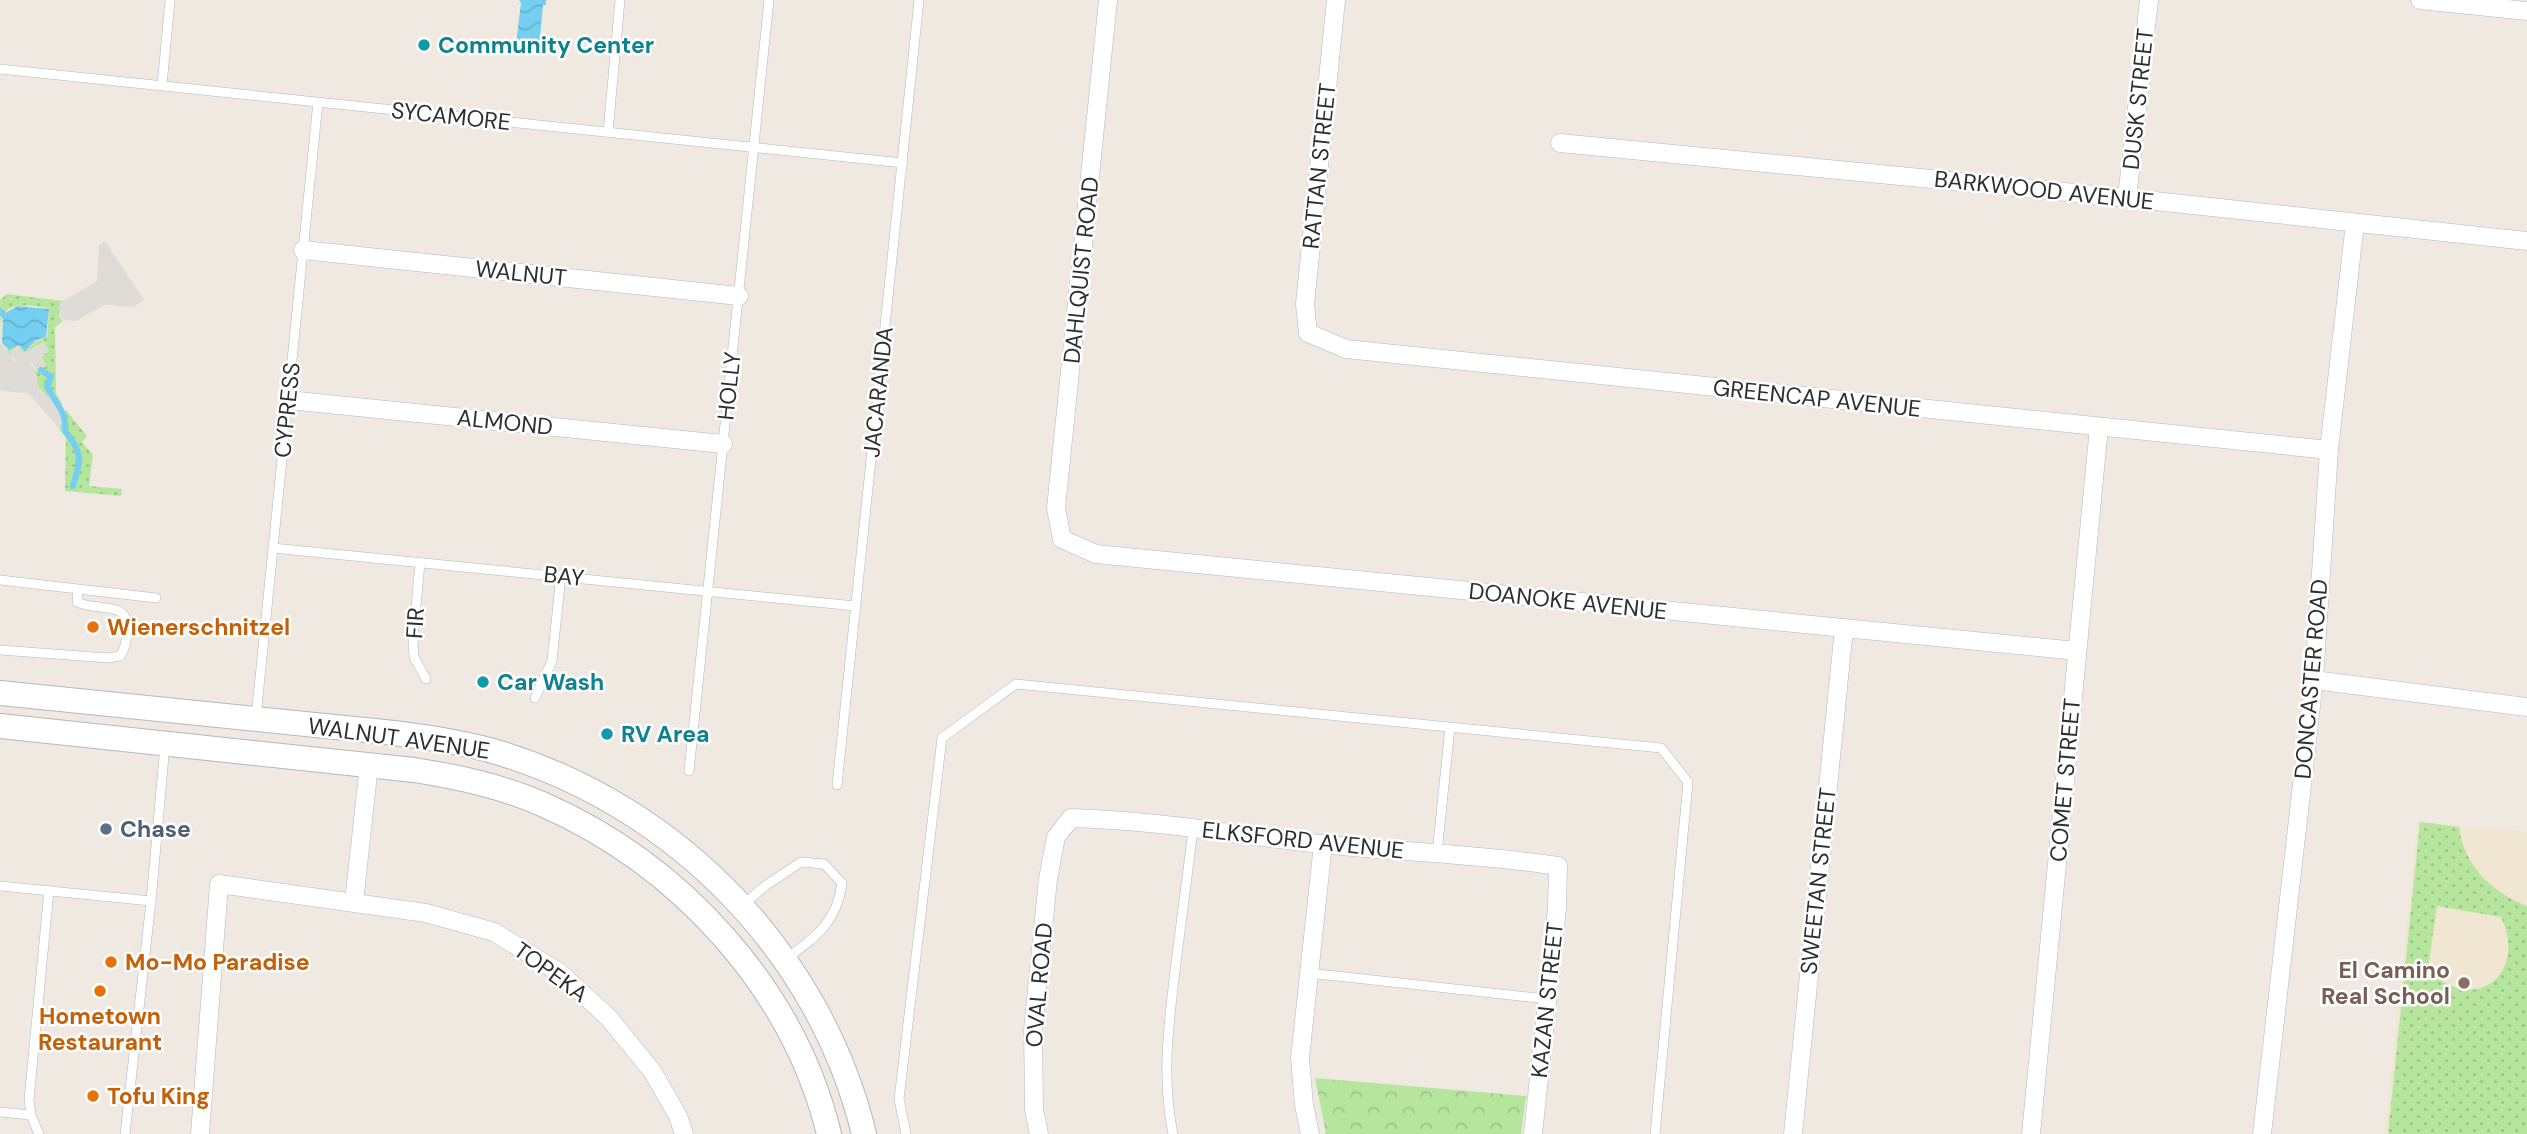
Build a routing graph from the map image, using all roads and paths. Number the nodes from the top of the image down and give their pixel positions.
1 (170, 0) edge
2 (620, 0) edge
3 (769, 0) edge
4 (919, 0) edge
5 (1108, 0) edge
6 (1336, 0) edge
7 (2149, 0) edge
8 (2420, 0) edge
9 (2527, 11) edge
10 (0, 69) edge
11 (162, 86) junction
12 (318, 102) junction
13 (608, 132) junction
14 (1560, 142) dead end
15 (754, 147) junction
16 (903, 163) junction
17 (2127, 198) junction
18 (2355, 223) junction
19 (2527, 241) edge
20 (303, 250) junction
21 (738, 296) junction
22 (1308, 332) joint
23 (288, 400) junction
24 (2099, 427) junction
25 (723, 444) junction
26 (2329, 450) junction
27 (1062, 539) joint
28 (273, 548) junction
29 (420, 563) junction
30 (561, 575) junction
31 (0, 580) edge
32 (78, 590) junction
33 (709, 592) junction
34 (156, 598) dead end
35 (855, 606) junction
36 (1844, 628) junction
37 (0, 650) edge
38 (2077, 651) junction
39 (426, 679) dead end
40 (2314, 680) junction
41 (0, 693) edge
42 (535, 698) dead end
43 (2527, 707) edge
44 (256, 719) junction
45 (0, 726) edge
46 (1450, 727) junction
47 (165, 743) junction
48 (369, 765) junction
49 (689, 771) dead end
50 (837, 785) dead end
51 (1193, 830) junction
52 (1056, 837) joint
53 (1323, 844) junction
54 (1437, 853) junction
55 (1558, 866) joint
56 (0, 886) edge
57 (49, 890) junction
58 (150, 901) junction
59 (354, 902) junction
60 (742, 906) junction
61 (785, 960) junction
62 (1309, 973) junction
63 (1547, 999) junction
64 (0, 1112) edge
65 (31, 1115) junction
66 (38, 1134) edge
67 (125, 1134) edge
68 (200, 1134) edge
69 (684, 1134) edge
70 (829, 1134) edge
71 (864, 1134) edge
72 (906, 1134) edge
73 (1039, 1134) edge
74 (1173, 1134) edge
75 (1310, 1134) edge
76 (1533, 1134) edge
77 (1655, 1134) edge
78 (1793, 1134) edge
79 (2031, 1134) edge
80 (2262, 1134) edge

1 - 11 lane
2 - 13 lane
3 - 15 lane, HOLLY
4 - 16 lane, JACARANDA
5 - 27 street, DAHLQUIST ROAD
6 - 22 street, RATTAN STREET
7 - 17 street, DUSK STREET
8 - 9 street
10 - 11 lane, SYCAMORE
11 - 12 lane, SYCAMORE
12 - 13 lane, SYCAMORE
12 - 20 lane, CYPRESS
13 - 15 lane, SYCAMORE
14 - 17 street, BARKWOOD AVENUE
15 - 16 lane, SYCAMORE
15 - 21 lane, HOLLY
16 - 35 lane, JACARANDA
17 - 18 street, BARKWOOD AVENUE
18 - 19 street, BARKWOOD AVENUE
18 - 26 street, DONCASTER ROAD
20 - 21 street, WALNUT
20 - 23 lane, CYPRESS
21 - 25 lane, HOLLY
22 - 24 street, GREENCAP AVENUE
23 - 25 street, ALMOND
23 - 28 lane, CYPRESS
24 - 26 street, GREENCAP AVENUE
24 - 38 street, COMET STREET
25 - 33 lane, HOLLY
26 - 40 street, DONCASTER ROAD
27 - 36 street, DOANOKE AVENUE
28 - 29 lane, BAY
28 - 44 lane, CYPRESS
29 - 30 lane, BAY
29 - 39 lane, FIR
30 - 33 lane, BAY
30 - 42 lane
31 - 32 lane
32 - 34 lane
32 - 37 lane
33 - 35 lane, BAY
33 - 49 lane, HOLLY
35 - 50 lane, JACARANDA
36 - 38 street, DOANOKE AVENUE
36 - 78 street, SWEETAN STREET
38 - 79 street, COMET STREET
40 - 43 street
40 - 80 street, DONCASTER ROAD
41 - 44 main road, WALNUT AVENUE
44 - 60 main road, WALNUT AVENUE
45 - 47 main road, WALNUT AVENUE
46 - 54 lane
46 - 72 lane
46 - 77 lane
47 - 48 main road, WALNUT AVENUE
47 - 58 lane
48 - 59 street
48 - 70 main road, WALNUT AVENUE
51 - 52 street, ELKSFORD AVENUE
51 - 53 street, ELKSFORD AVENUE
51 - 74 lane
52 - 73 street, OVAL ROAD
53 - 54 street, ELKSFORD AVENUE
53 - 62 street
54 - 55 street, ELKSFORD AVENUE
55 - 63 street, KAZAN STREET
56 - 57 lane
57 - 58 lane
57 - 65 lane
58 - 67 lane
59 - 68 street, TOPEKA
59 - 69 street, TOPEKA
60 - 61 main road, WALNUT AVENUE
60 - 61 lane
61 - 71 main road, WALNUT AVENUE
62 - 63 lane
62 - 75 street
63 - 76 street, KAZAN STREET
64 - 65 lane
65 - 66 lane

